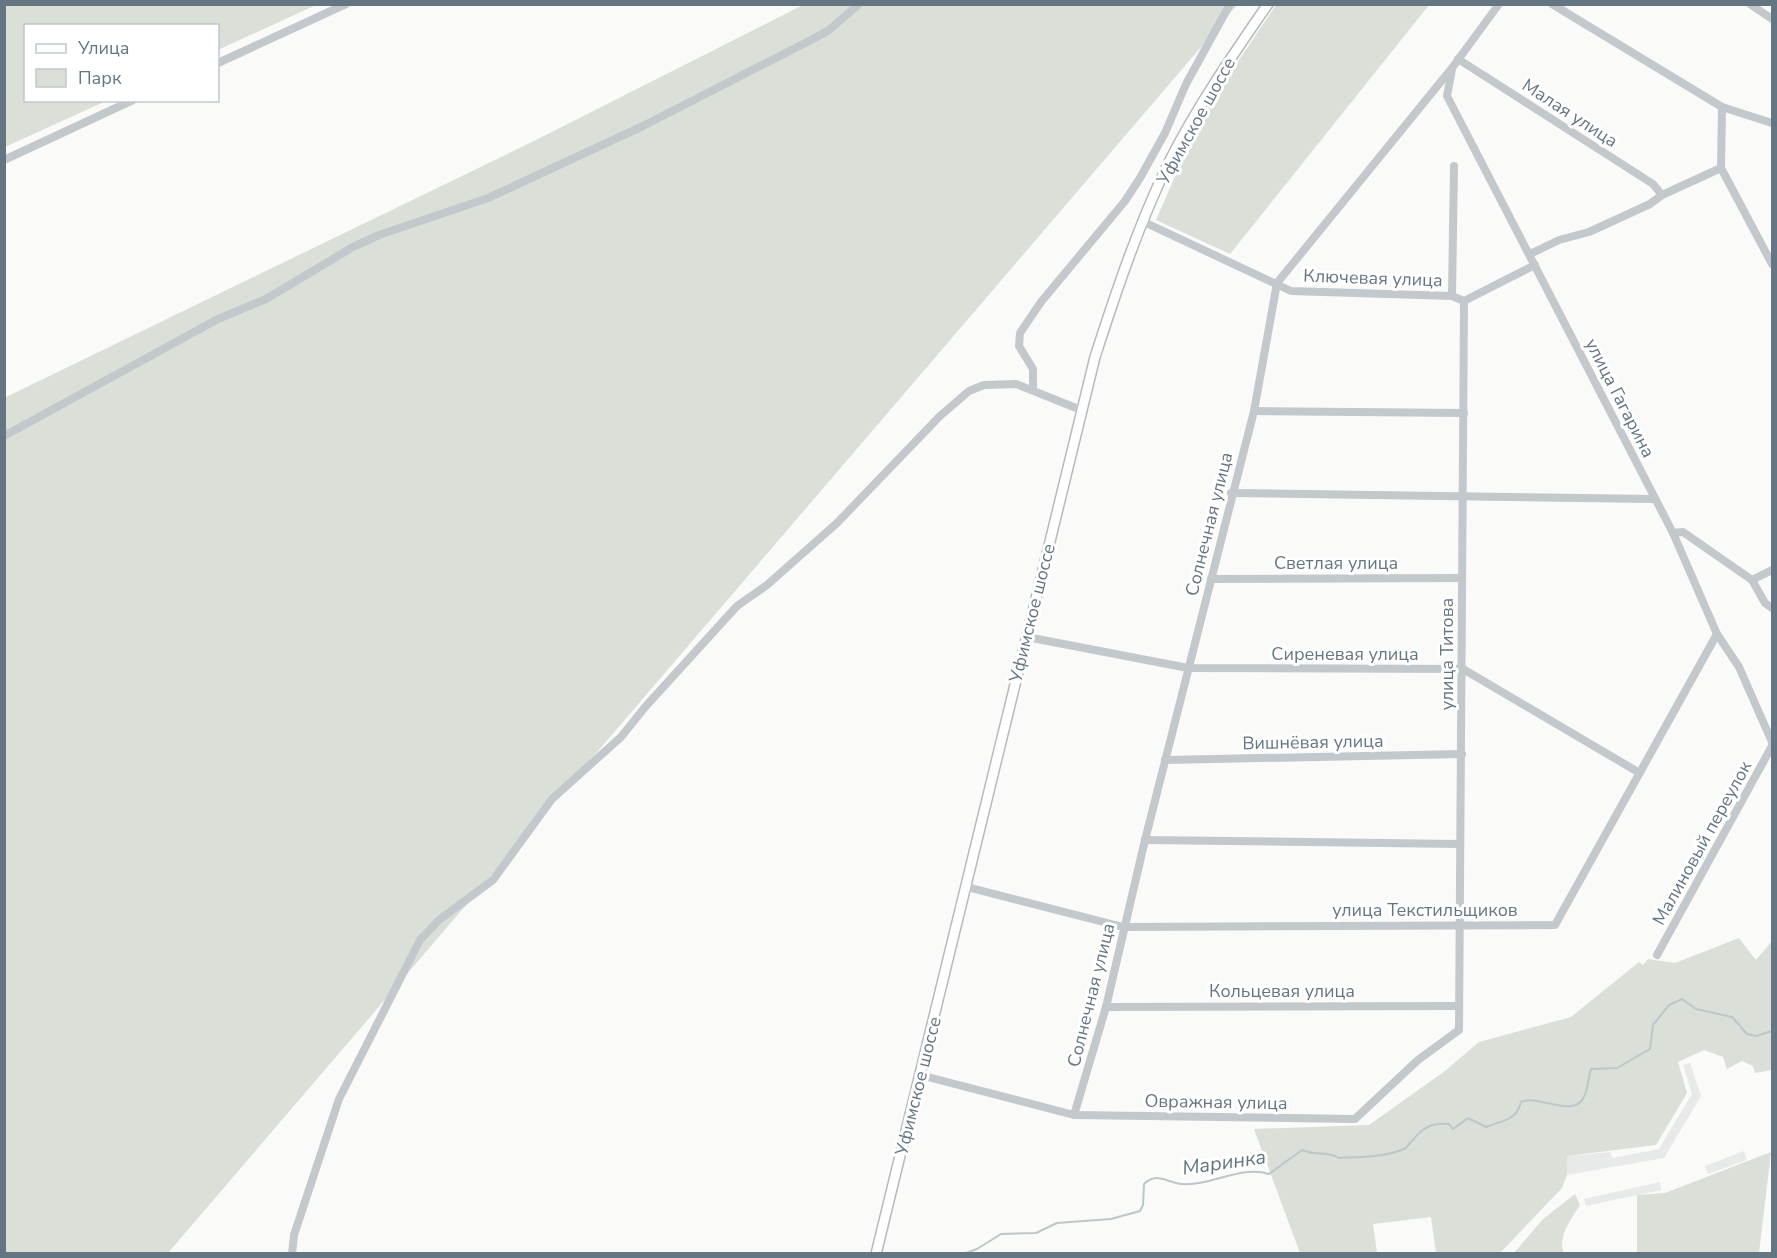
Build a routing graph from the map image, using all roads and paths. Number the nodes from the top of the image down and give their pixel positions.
1 (346, 4) edge
2 (859, 4) edge
3 (1230, 4) edge
4 (1268, 4) edge
5 (1499, 4) edge
6 (1552, 4) edge
7 (1750, 4) edge
8 (1773, 19) edge
9 (1458, 59) junction
10 (219, 63) edge
11 (1452, 68) junction
12 (129, 102) edge
13 (1722, 107) junction
14 (1773, 123) edge
15 (4, 160) edge
16 (1454, 166) dead end
17 (1721, 168) junction
18 (1662, 195) junction
19 (1144, 222) junction
20 (1530, 254) junction
21 (1773, 264) edge
22 (1535, 265) junction
23 (1277, 283) junction
24 (1452, 296) junction
25 (1464, 302) junction
26 (1034, 390) junction
27 (1081, 410) junction
28 (1254, 411) junction
29 (1464, 413) junction
30 (4, 436) edge
31 (1231, 493) junction
32 (1465, 498) junction
33 (1655, 499) junction
34 (1673, 533) junction
35 (1773, 570) edge
36 (1461, 578) junction
37 (1211, 579) junction
38 (1752, 580) junction
39 (1773, 608) edge
40 (1717, 634) junction
41 (1027, 637) junction
42 (1188, 668) junction
43 (1464, 669) junction
44 (1773, 744) edge
45 (1462, 754) junction
46 (1165, 759) junction
47 (1638, 772) junction
48 (1145, 840) junction
49 (1459, 844) junction
50 (967, 887) junction
51 (1461, 925) junction
52 (1124, 927) junction
53 (1657, 955) dead end
54 (1458, 1006) junction
55 (1106, 1007) junction
56 (920, 1075) junction
57 (1074, 1115) junction
58 (292, 1254) edge
59 (876, 1254) edge

1 - 10 street
2 - 30 street
3 - 26 street
4 - 19 main road, Уфимское шоссе
5 - 9 street, Солнечная улица
6 - 13 street
7 - 8 street
9 - 11 street, Солнечная улица
9 - 18 street, Малая улица
11 - 20 street, улица Гагарина
11 - 23 street, Солнечная улица
12 - 15 street
13 - 14 street
13 - 17 street
16 - 24 street
17 - 18 street
17 - 21 street
18 - 20 street
19 - 23 street, Ключевая улица
19 - 27 main road, Уфимское шоссе
20 - 22 street, улица Гагарина
22 - 25 street, Ключевая улица
22 - 33 street, улица Гагарина
23 - 24 street, Ключевая улица
23 - 28 street, Солнечная улица
24 - 25 street, Ключевая улица
25 - 29 street, улица Титова
26 - 27 street
26 - 58 street
27 - 41 main road, Уфимское шоссе
28 - 29 street
28 - 31 street, Солнечная улица
29 - 32 street, улица Титова
31 - 32 street
31 - 37 street, Солнечная улица
32 - 33 street
32 - 36 street, улица Титова
33 - 34 street, улица Гагарина
34 - 38 street
34 - 40 street, улица Гагарина
35 - 38 street
36 - 37 street, Светлая улица
36 - 43 street, улица Титова
37 - 42 street, Солнечная улица
38 - 39 street
40 - 44 street, улица Гагарина
40 - 47 street, улица Текстильщиков
41 - 42 street, Сиреневая улица
41 - 50 main road, Уфимское шоссе
42 - 43 street, Сиреневая улица
42 - 46 street, Солнечная улица
43 - 45 street, улица Титова
43 - 47 street
44 - 53 street, Малиновый переулок
45 - 46 street, Вишнёвая улица
45 - 49 street, улица Титова
46 - 48 street, Солнечная улица
47 - 51 street, улица Текстильщиков
48 - 49 street
48 - 52 street, Солнечная улица
49 - 51 street, улица Титова
50 - 52 street, улица Текстильщиков
50 - 56 main road, Уфимское шоссе
51 - 52 street, улица Текстильщиков
51 - 54 street, улица Титова
52 - 55 street, Солнечная улица
54 - 55 street, Кольцевая улица
54 - 57 street, Овражная улица
55 - 57 street, Солнечная улица
56 - 57 street, Овражная улица
56 - 59 main road, Уфимское шоссе

